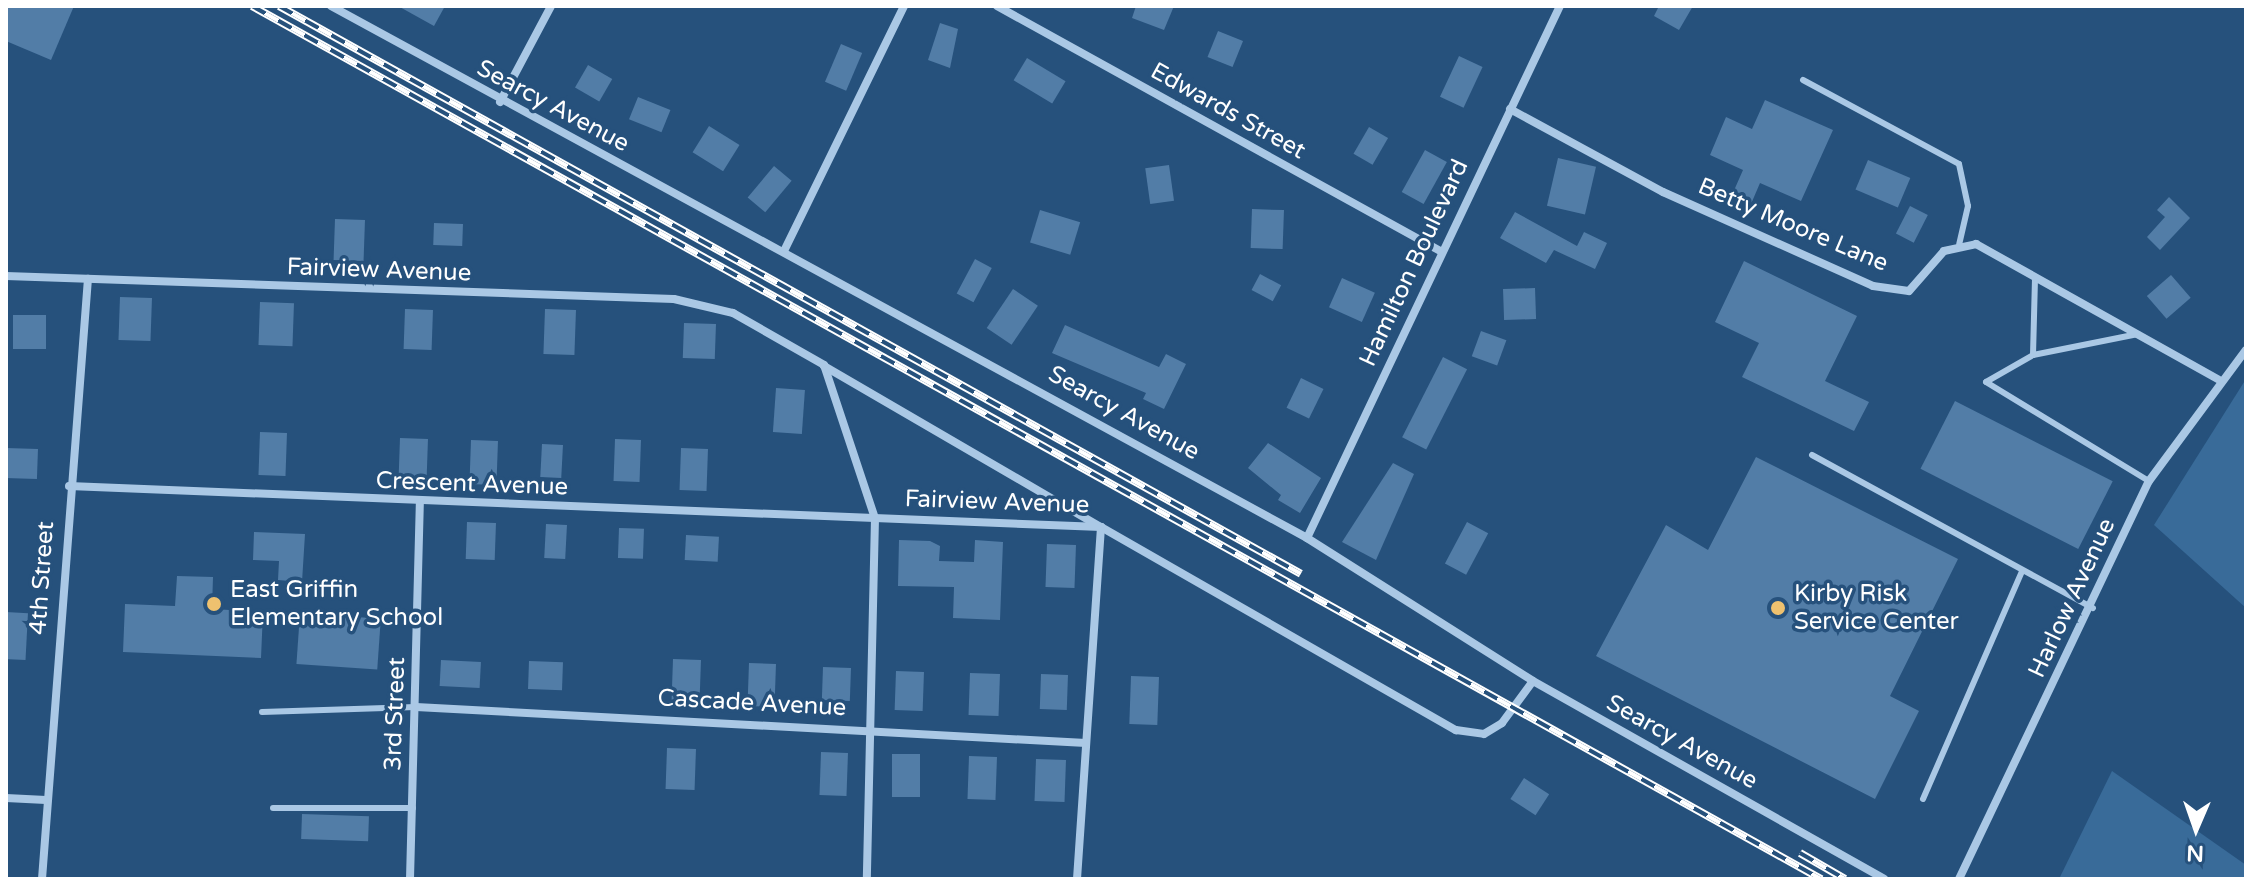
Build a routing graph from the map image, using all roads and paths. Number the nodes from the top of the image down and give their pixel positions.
1 (331, 6) edge
2 (551, 6) edge
3 (904, 6) edge
4 (997, 6) edge
5 (1560, 6) edge
6 (1803, 80) dead end
7 (500, 102) junction
8 (1510, 109) junction
9 (1959, 244) junction
10 (785, 249) junction
11 (1440, 251) junction
12 (6, 276) edge
13 (2035, 277) junction
14 (88, 279) junction
15 (2138, 334) junction
16 (2246, 350) edge
17 (2033, 355) junction
18 (824, 365) junction
19 (2219, 380) junction
20 (1812, 455) dead end
21 (2149, 481) junction
22 (69, 486) junction
23 (420, 502) junction
24 (875, 518) junction
25 (1101, 527) junction
26 (1307, 538) junction
27 (2022, 571) junction
28 (2093, 608) junction
29 (1533, 681) junction
30 (416, 707) junction
31 (262, 712) dead end
32 (871, 728) junction
33 (1086, 743) junction
34 (6, 798) edge
35 (1923, 799) dead end
36 (46, 800) junction
37 (273, 808) dead end
38 (413, 808) junction
39 (42, 879) edge
40 (410, 879) edge
41 (867, 879) edge
42 (1077, 879) edge
43 (1884, 879) edge
44 (1959, 879) edge

1 - 7 street, Searcy Avenue
2 - 7 street
3 - 10 street
4 - 11 street, Edwards Street
5 - 8 street, Hamilton Boulevard
6 - 9 lane
7 - 10 street, Searcy Avenue
8 - 9 street, Betty Moore Lane
8 - 11 street, Hamilton Boulevard
9 - 13 street
10 - 26 street, Searcy Avenue
11 - 26 street, Hamilton Boulevard
12 - 14 street, Fairview Avenue
13 - 15 street
13 - 17 lane
14 - 18 street, Fairview Avenue
14 - 22 street, 4th Street
15 - 17 lane
15 - 19 street
16 - 19 street, Harlow Avenue
17 - 21 lane
18 - 24 street, Fairview Avenue
18 - 25 street
19 - 21 street, Harlow Avenue
20 - 27 lane
21 - 28 street, Harlow Avenue
22 - 23 street, Crescent Avenue
22 - 36 street, 4th Street
23 - 24 street, Crescent Avenue
23 - 30 street, 3rd Street
24 - 25 street, Fairview Avenue
24 - 32 street
25 - 29 street, Fairview Avenue
25 - 33 street
26 - 29 street, Searcy Avenue
27 - 28 lane
27 - 35 lane
28 - 44 street, Harlow Avenue
29 - 43 street, Searcy Avenue
30 - 31 lane
30 - 32 street, Cascade Avenue
30 - 38 street, 3rd Street
32 - 33 street, Cascade Avenue
32 - 41 street
33 - 42 street
34 - 36 street
36 - 39 street, 4th Street
37 - 38 lane
38 - 40 street, 3rd Street

